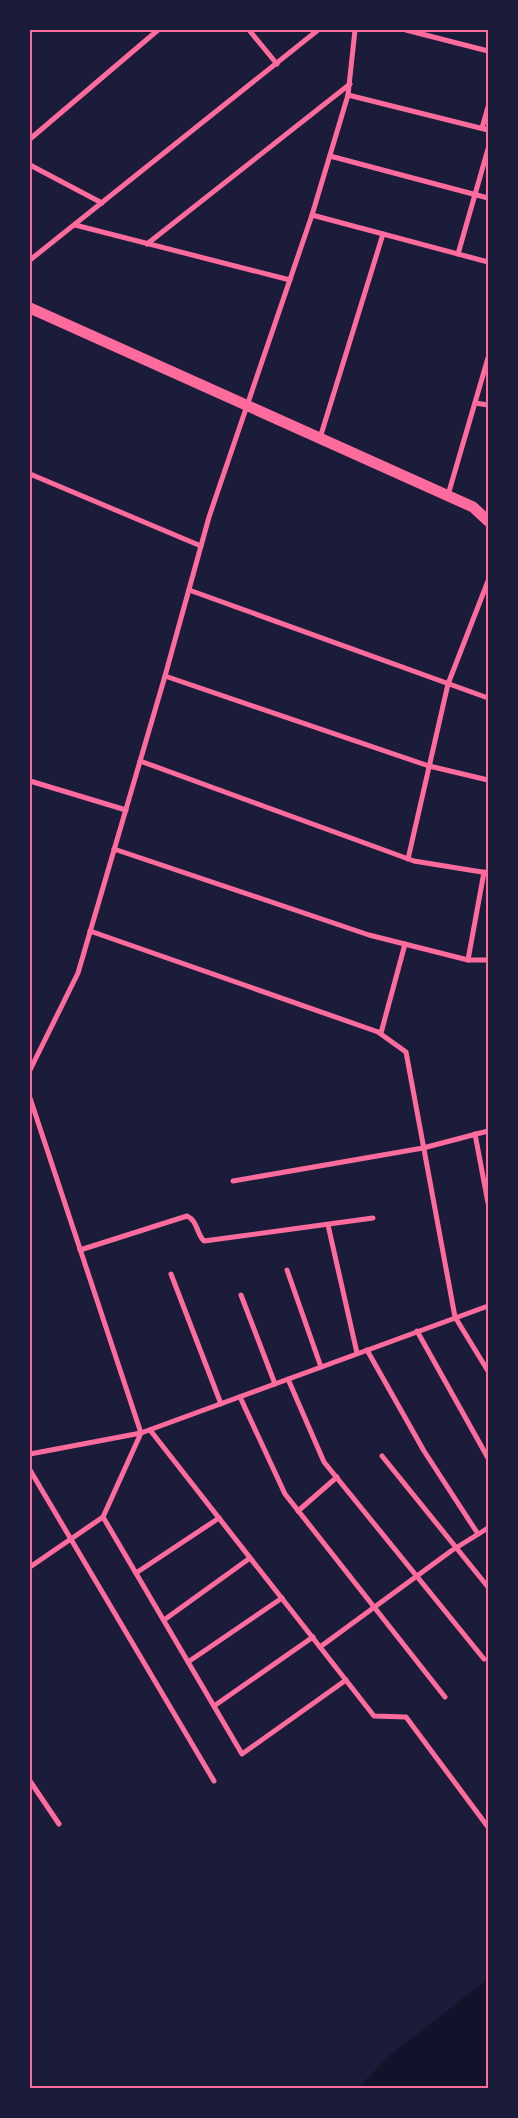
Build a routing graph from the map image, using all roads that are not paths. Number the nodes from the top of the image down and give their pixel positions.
1 (158, 30) edge
2 (249, 30) edge
3 (318, 30) edge
4 (356, 30) edge
5 (406, 30) edge
6 (488, 51) edge
7 (277, 64) junction
8 (350, 84) junction
9 (348, 94) junction
10 (488, 106) edge
11 (485, 129) edge
12 (30, 139) edge
13 (488, 149) edge
14 (330, 156) junction
15 (30, 165) edge
16 (475, 194) junction
17 (488, 198) edge
18 (102, 203) junction
19 (312, 215) junction
20 (75, 225) junction
21 (383, 234) junction
22 (147, 244) junction
23 (458, 254) junction
24 (30, 260) edge
25 (488, 262) edge
26 (290, 280) junction
27 (30, 308) edge
28 (488, 358) edge
29 (475, 403) junction
30 (488, 405) edge
31 (247, 406) junction
32 (320, 438) junction
33 (30, 474) edge
34 (448, 496) junction
35 (488, 521) edge
36 (201, 546) junction
37 (488, 581) edge
38 (189, 590) junction
39 (165, 676) junction
40 (448, 684) junction
41 (488, 698) edge
42 (140, 761) junction
43 (429, 766) junction
44 (488, 780) edge
45 (30, 781) edge
46 (126, 810) junction
47 (114, 849) junction
48 (408, 859) junction
49 (486, 873) edge
50 (90, 931) junction
51 (405, 944) junction
52 (468, 960) junction
53 (488, 960) edge
54 (375, 1031) junction
55 (30, 1070) edge
56 (30, 1098) edge
57 (488, 1131) edge
58 (475, 1134) junction
59 (423, 1148) junction
60 (233, 1181) dead end
61 (488, 1203) edge
62 (373, 1218) dead end
63 (328, 1224) junction
64 (80, 1250) junction
65 (287, 1270) dead end
66 (171, 1274) dead end
67 (241, 1295) dead end
68 (488, 1306) edge
69 (455, 1317) junction
70 (417, 1331) junction
71 (367, 1350) junction
72 (357, 1354) junction
73 (321, 1367) junction
74 (488, 1370) edge
75 (288, 1379) junction
76 (275, 1384) junction
77 (240, 1397) junction
78 (221, 1404) junction
79 (150, 1430) junction
80 (141, 1433) junction
81 (30, 1454) edge
82 (382, 1456) dead end
83 (488, 1458) edge
84 (30, 1471) edge
85 (337, 1477) junction
86 (298, 1511) junction
87 (103, 1517) junction
88 (219, 1518) junction
89 (488, 1528) edge
90 (478, 1534) junction
91 (70, 1540) junction
92 (456, 1548) junction
93 (250, 1558) junction
94 (30, 1567) edge
95 (136, 1573) junction
96 (417, 1576) junction
97 (488, 1588) edge
98 (282, 1598) junction
99 (374, 1608) junction
100 (164, 1620) junction
101 (313, 1637) junction
102 (320, 1647) junction
103 (484, 1659) dead end
104 (188, 1662) junction
105 (346, 1680) junction
106 (445, 1697) dead end
107 (214, 1706) junction
108 (214, 1780) dead end
109 (30, 1781) edge
110 (59, 1824) dead end
111 (488, 1827) edge

1 - 12 street
2 - 7 street
3 - 7 street
4 - 8 street
5 - 6 street
7 - 18 street
8 - 9 street
8 - 22 street
9 - 11 street
9 - 14 street
10 - 11 street
13 - 16 street
14 - 16 street
14 - 19 street
15 - 18 street
16 - 17 street
16 - 23 street
18 - 20 street
19 - 21 street
19 - 26 street
20 - 22 street
20 - 24 street
21 - 23 street
21 - 32 street
22 - 26 street
23 - 25 street
26 - 31 street
27 - 31 main road
28 - 29 street
29 - 30 street
29 - 34 street
31 - 32 main road
31 - 36 street
32 - 34 main road
33 - 36 street
34 - 35 main road
36 - 38 street
37 - 40 street
38 - 39 street
38 - 40 street
39 - 42 street
39 - 43 street
40 - 41 street
40 - 43 street
42 - 46 street
42 - 48 street
43 - 44 street
43 - 48 street
45 - 46 street
46 - 47 street
47 - 50 street
47 - 51 street
48 - 49 street
49 - 52 street
50 - 54 street
50 - 55 street
51 - 52 street
51 - 54 street
52 - 53 street
54 - 59 street
56 - 64 street
57 - 58 street
58 - 59 street
58 - 61 street
59 - 60 street
59 - 69 street
62 - 63 street
63 - 64 street
63 - 72 street
64 - 80 street
65 - 73 street
66 - 78 street
67 - 76 street
68 - 69 street
69 - 70 street
69 - 74 street
70 - 71 street
70 - 83 street
71 - 72 street
71 - 90 street
72 - 73 street
73 - 75 street
75 - 76 street
75 - 85 street
76 - 77 street
77 - 78 street
77 - 86 street
78 - 79 street
79 - 80 street
79 - 88 street
80 - 81 street
80 - 87 street
82 - 92 street
84 - 91 street
85 - 86 street
85 - 96 street
86 - 99 street
87 - 91 street
87 - 95 street
88 - 93 street
88 - 95 street
89 - 90 street
90 - 92 street
91 - 94 street
91 - 108 street
92 - 96 street
92 - 97 street
93 - 98 street
93 - 100 street
95 - 100 street
96 - 99 street
96 - 103 street
98 - 101 street
98 - 104 street
99 - 102 street
99 - 106 street
100 - 104 street
101 - 102 street
101 - 107 street
102 - 105 street
104 - 107 street
105 - 107 street
105 - 111 street
109 - 110 street

